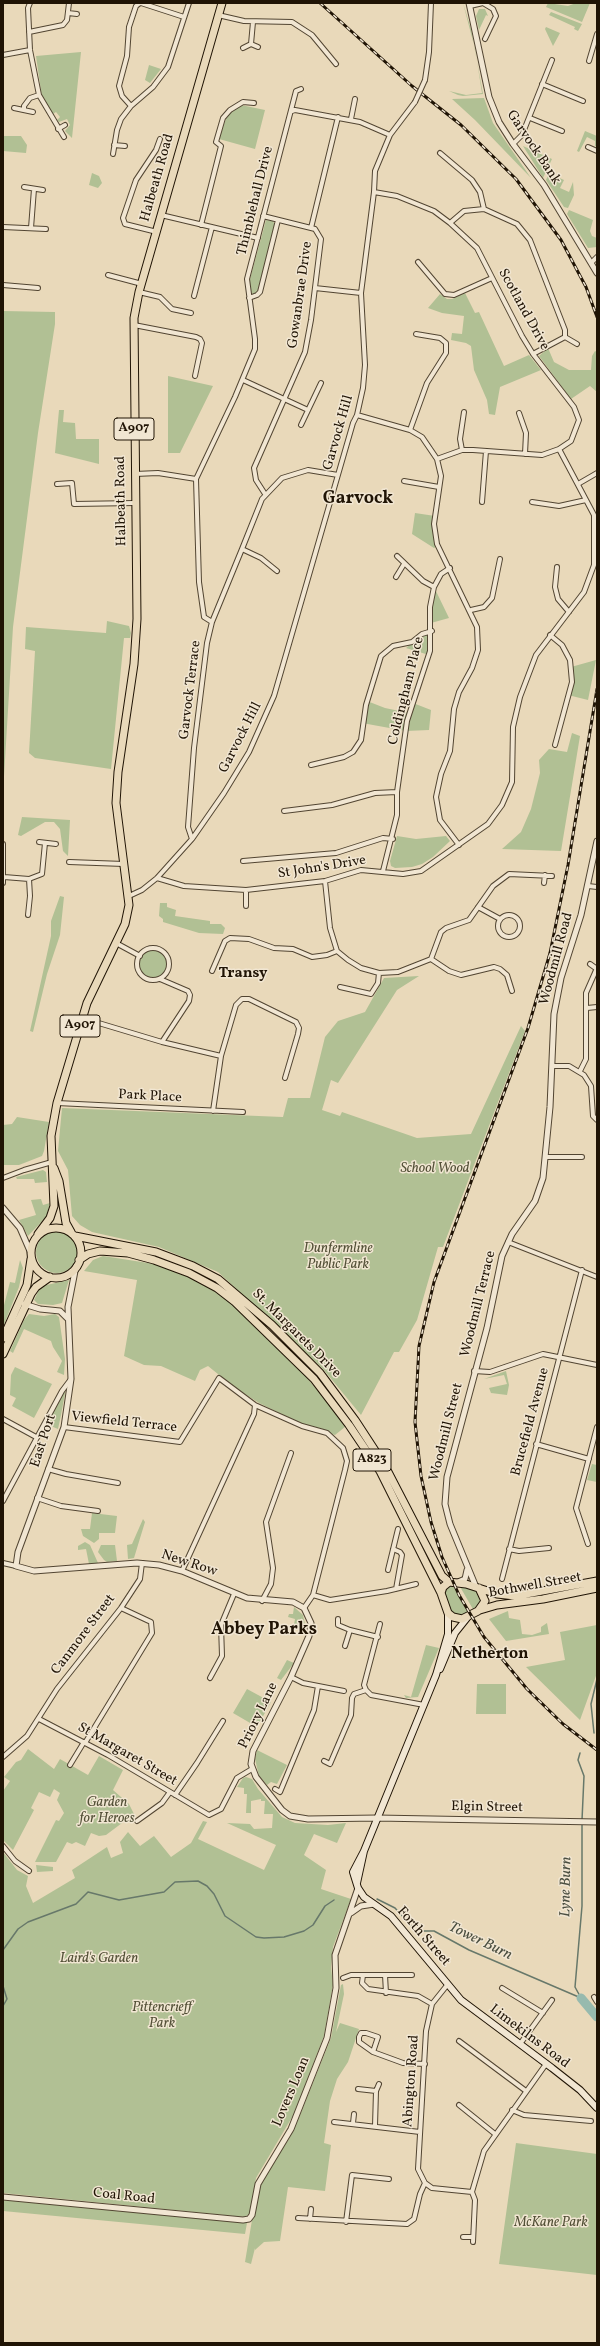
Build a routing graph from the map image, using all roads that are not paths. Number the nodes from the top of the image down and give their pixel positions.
1 (30, 3) edge
2 (69, 3) edge
3 (141, 3) edge
4 (189, 3) edge
5 (222, 3) edge
6 (431, 3) edge
7 (470, 4) edge
8 (68, 13) junction
9 (77, 14) dead end
10 (218, 15) junction
11 (184, 17) junction
12 (253, 22) junction
13 (29, 32) junction
14 (597, 34) edge
15 (485, 39) dead end
16 (251, 44) junction
17 (258, 47) dead end
18 (243, 48) dead end
19 (30, 50) junction
20 (3, 55) edge
21 (552, 60) dead end
22 (589, 61) dead end
23 (336, 64) dead end
24 (542, 84) junction
25 (292, 87) dead end
26 (301, 89) dead end
27 (296, 91) junction
28 (39, 95) junction
29 (355, 99) dead end
30 (583, 101) dead end
31 (254, 103) dead end
32 (131, 106) junction
33 (14, 108) dead end
34 (24, 110) junction
35 (292, 111) junction
36 (33, 112) dead end
37 (338, 117) junction
38 (530, 118) junction
39 (351, 120) junction
40 (65, 125) dead end
41 (58, 129) junction
42 (562, 131) dead end
43 (390, 135) junction
44 (64, 138) dead end
45 (160, 139) dead end
46 (513, 144) junction
47 (114, 145) junction
48 (125, 146) dead end
49 (588, 147) dead end
50 (597, 151) edge
51 (440, 153) dead end
52 (113, 154) dead end
53 (24, 187) dead end
54 (34, 189) junction
55 (43, 190) dead end
56 (374, 192) junction
57 (484, 209) junction
58 (161, 216) junction
59 (263, 216) junction
60 (278, 220) junction
61 (450, 223) junction
62 (201, 225) junction
63 (3, 227) edge
64 (212, 227) junction
65 (31, 228) junction
66 (311, 228) junction
67 (46, 229) dead end
68 (156, 232) junction
69 (258, 238) junction
70 (597, 257) edge
71 (418, 262) dead end
72 (590, 263) junction
73 (597, 273) edge
74 (108, 275) dead end
75 (492, 278) junction
76 (142, 284) junction
77 (3, 285) edge
78 (38, 288) dead end
79 (315, 288) junction
80 (140, 292) junction
81 (361, 293) junction
82 (194, 296) dead end
83 (248, 298) junction
84 (191, 313) dead end
85 (134, 325) junction
86 (416, 334) dead end
87 (564, 337) junction
88 (577, 344) dead end
89 (533, 354) junction
90 (195, 376) dead end
91 (243, 380) junction
92 (321, 383) dead end
93 (285, 399) junction
94 (308, 410) junction
95 (464, 412) dead end
96 (519, 412) dead end
97 (357, 415) junction
98 (301, 425) dead end
99 (410, 430) junction
100 (462, 450) junction
101 (559, 450) junction
102 (486, 451) junction
103 (525, 454) junction
104 (438, 459) junction
105 (597, 473) edge
106 (134, 474) junction
107 (338, 475) junction
108 (196, 479) junction
109 (404, 481) dead end
110 (57, 484) dead end
111 (578, 484) junction
112 (439, 487) junction
113 (265, 494) junction
114 (586, 500) junction
115 (482, 502) dead end
116 (532, 502) dead end
117 (134, 503) junction
118 (242, 549) junction
119 (397, 556) dead end
120 (500, 559) dead end
121 (404, 564) junction
122 (557, 567) dead end
123 (450, 568) junction
124 (277, 571) dead end
125 (396, 578) dead end
126 (434, 587) junction
127 (471, 610) junction
128 (568, 612) junction
129 (212, 622) junction
130 (432, 632) junction
131 (550, 635) junction
132 (555, 746) dead end
133 (311, 765) dead end
134 (397, 792) junction
135 (284, 811) dead end
136 (192, 839) junction
137 (393, 839) junction
138 (597, 841) edge
139 (39, 842) dead end
140 (45, 843) junction
141 (3, 844) edge
142 (56, 844) dead end
143 (459, 845) junction
144 (243, 861) dead end
145 (69, 862) dead end
146 (125, 864) junction
147 (383, 871) junction
148 (545, 875) junction
149 (552, 876) dead end
150 (4, 877) edge
151 (157, 878) junction
152 (29, 879) junction
153 (325, 881) junction
154 (3, 883) edge
155 (544, 883) dead end
156 (588, 886) junction
157 (597, 887) edge
158 (246, 890) junction
159 (129, 896) junction
160 (246, 906) dead end
161 (478, 908) junction
162 (28, 915) dead end
163 (500, 919) junction
164 (116, 943) junction
165 (337, 951) junction
166 (140, 956) junction
167 (432, 959) junction
168 (590, 964) dead end
169 (597, 968) edge
170 (212, 971) dead end
171 (379, 973) junction
172 (160, 979) junction
173 (340, 987) dead end
174 (512, 991) dead end
175 (597, 1007) edge
176 (587, 1008) junction
177 (82, 1018) junction
178 (162, 1042) junction
179 (221, 1056) junction
180 (552, 1066) junction
181 (580, 1071) junction
182 (285, 1078) dead end
183 (595, 1098) edge
184 (57, 1103) junction
185 (213, 1111) junction
186 (243, 1112) dead end
187 (597, 1120) edge
188 (547, 1157) junction
189 (582, 1157) dead end
190 (52, 1162) junction
191 (3, 1178) edge
192 (3, 1208) edge
193 (38, 1234) junction
194 (73, 1235) junction
195 (508, 1242) junction
196 (30, 1251) junction
197 (31, 1259) junction
198 (78, 1263) junction
199 (582, 1270) junction
200 (50, 1277) junction
201 (597, 1277) edge
202 (23, 1303) junction
203 (67, 1318) junction
204 (3, 1338) edge
205 (3, 1354) edge
206 (559, 1356) junction
207 (597, 1365) edge
208 (474, 1371) junction
209 (71, 1379) junction
210 (255, 1405) junction
211 (3, 1419) edge
212 (64, 1427) junction
213 (597, 1427) edge
214 (36, 1437) junction
215 (536, 1444) junction
216 (291, 1453) dead end
217 (589, 1460) junction
218 (48, 1469) junction
219 (118, 1483) dead end
220 (37, 1498) junction
221 (3, 1501) edge
222 (98, 1511) dead end
223 (398, 1529) dead end
224 (588, 1544) dead end
225 (549, 1548) dead end
226 (393, 1549) junction
227 (509, 1549) junction
228 (3, 1563) edge
229 (142, 1563) junction
230 (16, 1566) junction
231 (467, 1567) junction
232 (388, 1570) dead end
233 (182, 1571) junction
234 (502, 1579) dead end
235 (597, 1581) edge
236 (449, 1582) junction
237 (458, 1582) junction
238 (416, 1584) dead end
239 (478, 1587) junction
240 (597, 1588) edge
241 (396, 1589) junction
242 (441, 1593) junction
243 (234, 1594) junction
244 (313, 1595) junction
245 (262, 1601) junction
246 (120, 1608) junction
247 (304, 1608) junction
248 (478, 1611) junction
249 (448, 1613) junction
250 (467, 1618) junction
251 (338, 1619) dead end
252 (380, 1624) dead end
253 (350, 1630) junction
254 (378, 1636) junction
255 (345, 1646) dead end
256 (436, 1675) junction
257 (291, 1677) junction
258 (210, 1678) dead end
259 (318, 1686) junction
260 (366, 1690) junction
261 (344, 1691) dead end
262 (424, 1705) junction
263 (39, 1719) junction
264 (223, 1721) dead end
265 (84, 1742) junction
266 (3, 1757) edge
267 (324, 1761) dead end
268 (70, 1765) dead end
269 (252, 1769) junction
270 (275, 1789) dead end
271 (170, 1792) junction
272 (175, 1795) junction
273 (203, 1812) joint
274 (137, 1814) dead end
275 (377, 1818) junction
276 (597, 1822) edge
277 (3, 1846) edge
278 (29, 1871) dead end
279 (359, 1890) junction
280 (374, 1904) junction
281 (350, 1913) junction
282 (363, 1975) junction
283 (385, 1975) junction
284 (412, 1975) dead end
285 (343, 1978) dead end
286 (448, 1984) junction
287 (502, 1988) dead end
288 (386, 1993) junction
289 (594, 1997) dead end
290 (552, 2000) dead end
291 (597, 2002) edge
292 (432, 2004) junction
293 (543, 2013) junction
294 (459, 2041) dead end
295 (520, 2044) junction
296 (373, 2052) junction
297 (425, 2064) junction
298 (546, 2064) junction
299 (379, 2084) dead end
300 (358, 2089) dead end
301 (526, 2090) junction
302 (376, 2091) junction
303 (459, 2105) dead end
304 (597, 2108) edge
305 (512, 2110) junction
306 (354, 2114) dead end
307 (334, 2122) dead end
308 (591, 2122) dead end
309 (353, 2123) junction
310 (374, 2126) junction
311 (420, 2132) junction
312 (495, 2134) junction
313 (389, 2179) dead end
314 (425, 2183) junction
315 (472, 2192) junction
316 (3, 2197) edge
317 (311, 2209) dead end
318 (298, 2218) dead end
319 (310, 2219) junction
320 (243, 2220) joint
321 (346, 2222) junction
322 (463, 2237) dead end

1 - 13 street
2 - 8 street
3 - 11 street
3 - 32 street
4 - 11 street
5 - 10 main road, Halbeath Road / A907
6 - 43 street, Garvock Hill, bridge
7 - 15 street
7 - 46 street, Garvock Bank
8 - 9 street
8 - 13 street
10 - 12 street
10 - 58 main road, Halbeath Road / A907
11 - 32 street
12 - 16 street
12 - 23 street
13 - 19 street
14 - 22 street
16 - 17 street
16 - 18 street
19 - 20 street
19 - 28 street
21 - 24 street
24 - 30 street
24 - 38 street
25 - 27 street
26 - 27 street
27 - 35 street, Thimblehall Drive
28 - 34 street
28 - 41 street
29 - 39 street
31 - 62 street
32 - 47 street
33 - 34 street
34 - 36 street
35 - 37 street
35 - 59 street, Thimblehall Drive
37 - 39 street
37 - 66 street, Gowanbrae Drive
38 - 42 street
38 - 46 street
39 - 43 street
40 - 41 street
41 - 44 street
43 - 56 street, Garvock Hill
45 - 68 street
46 - 72 street, Garvock Bank
47 - 48 street
47 - 52 street
49 - 50 street
51 - 57 street
53 - 54 street
54 - 55 street
54 - 65 street
56 - 61 street, Scotland Drive
56 - 81 street, Garvock Hill
57 - 61 street
57 - 87 street
58 - 62 street
58 - 68 main road, Halbeath Road / A907
59 - 60 street
59 - 69 street, Thimblehall Drive
60 - 66 street
60 - 83 street, Thimblehall Drive
61 - 75 street, Scotland Drive
62 - 64 street
63 - 65 street
64 - 69 street
64 - 82 street
65 - 67 street
66 - 79 street, Gowanbrae Drive
68 - 76 main road, Halbeath Road / A907
69 - 83 street, Thimblehall Drive
70 - 72 street
71 - 75 street
72 - 73 street, Garvock Bank
74 - 76 street
75 - 89 street, Scotland Drive
76 - 80 main road, Halbeath Road / A907
77 - 78 street
79 - 81 street
79 - 93 street, Gowanbrae Drive
80 - 84 street
80 - 85 main road, Halbeath Road / A907
81 - 97 street, Garvock Hill
83 - 91 street, Thimblehall Drive
85 - 90 street
85 - 106 main road, Halbeath Road / A907
86 - 99 street
87 - 88 street
87 - 89 street
89 - 101 street, Scotland Drive
91 - 93 street
91 - 108 street, Thimblehall Drive
92 - 94 street
93 - 94 street
93 - 113 street, Gowanbrae Drive
94 - 98 street
95 - 100 street
96 - 103 street
97 - 99 street
97 - 107 street, Garvock Hill
99 - 104 street
100 - 102 street
100 - 104 street
101 - 103 street
101 - 111 street, St John's Drive
102 - 103 street
102 - 115 street
104 - 112 street
105 - 111 street
106 - 108 street
106 - 117 main road, Halbeath Road / A907
107 - 113 street, Garvock Terrace
107 - 136 street, Garvock Hill
108 - 129 street
109 - 112 street
110 - 117 street
111 - 114 street, St John's Drive
112 - 123 street
113 - 118 street, Garvock Terrace
114 - 116 street
114 - 128 street, St John's Drive
117 - 146 main road, Halbeath Road / A907
118 - 124 street
118 - 129 street, Garvock Terrace
119 - 121 street
120 - 127 street
121 - 125 street
121 - 126 street
122 - 128 street
123 - 126 street, Coldingham Place
123 - 127 street
126 - 130 street, Coldingham Place
127 - 143 street
128 - 131 street, St John's Drive
129 - 136 street, Garvock Terrace
130 - 133 street
130 - 134 street, Coldingham Place
131 - 132 street
131 - 143 street, St John's Drive
134 - 135 street
134 - 137 street, Coldingham Place
136 - 151 street, Garvock Hill
137 - 144 street
137 - 147 street, Coldingham Place
138 - 156 street, Woodmill Road
139 - 140 street
140 - 142 street
140 - 152 street
141 - 150 street
143 - 147 street, St John's Drive
145 - 146 street
146 - 159 main road, A907
147 - 153 street, St John's Drive
148 - 149 street
148 - 155 street
148 - 161 street
150 - 152 street
150 - 154 street
151 - 158 street, St John's Drive
151 - 159 street, Garvock Hill
152 - 162 street
153 - 158 street, St John's Drive
153 - 165 street
156 - 157 street
156 - 180 street, Woodmill Road
158 - 160 street
159 - 164 main road, A907
161 - 163 street
161 - 167 street
163 - 163 street
164 - 166 street
164 - 177 main road, A907
165 - 170 street
165 - 171 street
166 - 172 street
166 - 172 street
167 - 171 street
167 - 174 street
168 - 169 street
169 - 176 street
171 - 173 street
172 - 178 street
175 - 176 street
176 - 181 street
177 - 178 street
177 - 184 main road, A907
178 - 179 street
179 - 182 street
179 - 185 street
180 - 181 street
180 - 188 street, Woodmill Road
181 - 183 street
183 - 187 street
184 - 185 street, Park Place
184 - 190 main road, A907
185 - 186 street, Park Place
188 - 189 street
188 - 195 street, Woodmill Road
190 - 191 street
190 - 193 main road, A907
190 - 194 main road, A907
192 - 196 street
193 - 194 main road
193 - 196 main road, A907
194 - 198 main road, A907
194 - 236 main road, St. Margarets Drive / A823
195 - 199 street
195 - 208 street, Woodmill Terrace
196 - 197 main road
197 - 200 main road
197 - 202 main road
198 - 200 main road
198 - 203 street, East Port
198 - 242 main road, St. Margarets Drive / A823
199 - 201 street
199 - 206 street, Brucefield Avenue
200 - 202 main road
202 - 203 street
202 - 204 main road
202 - 205 main road
203 - 209 street, East Port
206 - 207 street
206 - 208 street
206 - 215 street, Brucefield Avenue
208 - 231 street, Woodmill Street
209 - 212 street, East Port
209 - 214 street
210 - 212 street, Viewfield Terrace
210 - 233 street
210 - 244 street
211 - 214 street
212 - 218 street, East Port
213 - 217 street
214 - 221 street
215 - 217 street
215 - 227 street, Brucefield Avenue
216 - 245 street
217 - 224 street
218 - 219 street
218 - 220 street, East Port
220 - 222 street
220 - 230 street, East Port
223 - 226 street
225 - 227 street
226 - 232 street
226 - 241 street
227 - 234 street, Brucefield Avenue
228 - 230 street
229 - 230 street, New Row
229 - 233 street, New Row
229 - 246 street, Canmore Street
231 - 237 street
231 - 239 street, Woodmill Street
233 - 243 street, New Row
235 - 239 main road, Bothwell Street
236 - 237 main road
236 - 242 main road
237 - 239 main road
238 - 241 street
239 - 248 main road
240 - 248 main road, Bothwell Street
241 - 244 street
242 - 249 main road, A823
243 - 245 street, New Row
243 - 258 street
244 - 247 street
245 - 247 street, New Row
246 - 263 street, Canmore Street
246 - 265 street
247 - 257 street, Priory Lane
248 - 250 main road
249 - 250 main road
249 - 256 main road
250 - 256 main road
251 - 253 street
252 - 254 street
253 - 254 street
253 - 255 street
254 - 260 street
256 - 262 main road
257 - 259 street
257 - 269 street, Priory Lane
259 - 261 street
259 - 270 street
260 - 262 street
260 - 267 street
262 - 275 main road
263 - 265 street, St Margaret Street
263 - 266 street, Canmore Street
264 - 272 street
265 - 268 street
265 - 271 street, St Margaret Street
269 - 273 street, Priory Lane
269 - 275 street, Elgin Street
271 - 272 street, St Margaret Street
271 - 274 street
272 - 273 street, St Margaret Street
275 - 276 street, Elgin Street
275 - 279 main road
277 - 278 street
279 - 280 main road, Forth Street
279 - 281 street, Lovers Loan
280 - 281 street
280 - 286 main road, Forth Street
281 - 320 street, Lovers Loan
282 - 283 street
282 - 285 street
282 - 288 street
283 - 284 street
283 - 288 street
286 - 292 street, Abington Road
286 - 295 main road, Limekilns Road
287 - 293 street
288 - 292 street
289 - 291 street
290 - 293 street
292 - 297 street, Abington Road
293 - 295 street
294 - 301 street
295 - 298 main road, Limekilns Road
296 - 296 street
296 - 297 street
297 - 311 street, Abington Road
298 - 301 street
298 - 304 main road, Limekilns Road
299 - 302 street
300 - 302 street
301 - 305 street
302 - 310 street
303 - 312 street
305 - 308 street
305 - 312 street
306 - 309 street
307 - 309 street
309 - 310 street
310 - 311 street
311 - 314 street, Abington Road
312 - 315 street
313 - 321 street
314 - 315 street
314 - 321 street
315 - 322 street
316 - 320 street, Coal Road
317 - 319 street
318 - 319 street
319 - 321 street

